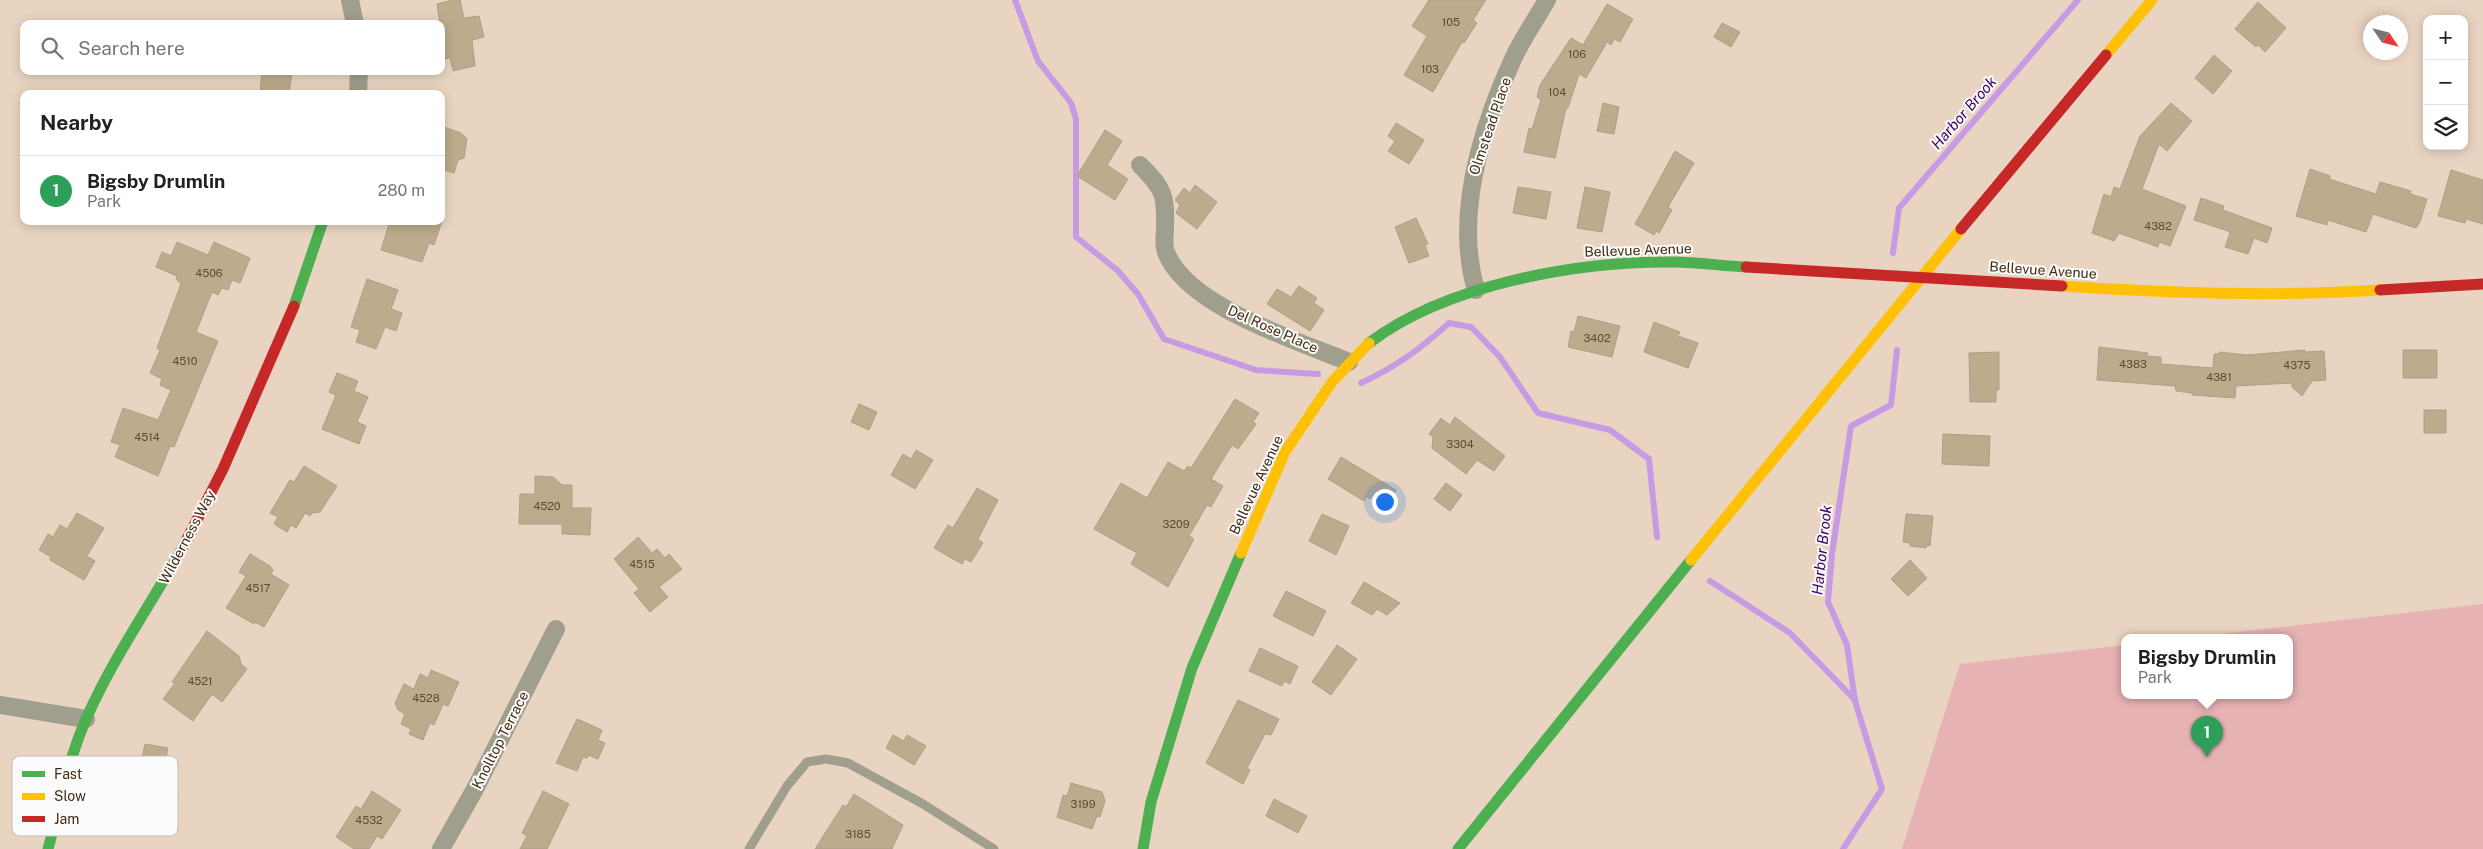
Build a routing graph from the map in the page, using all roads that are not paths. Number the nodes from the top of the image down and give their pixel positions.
1 (350, 0) edge
2 (1547, 0) edge
3 (2152, 0) edge
4 (354, 20) edge
5 (359, 75) edge
6 (358, 90) edge
7 (1140, 165) dead end
8 (322, 225) edge
9 (1920, 277) junction
10 (2483, 284) edge
11 (1476, 290) junction
12 (1349, 362) junction
13 (556, 628) dead end
14 (0, 706) edge
15 (86, 720) junction
16 (73, 756) edge
17 (51, 836) edge
18 (48, 849) edge
19 (441, 849) edge
20 (749, 849) edge
21 (994, 849) edge
22 (1143, 849) edge
23 (1458, 849) edge

1 - 4 street
2 - 11 street, Olmstead Place
3 - 9 street
5 - 6 street
7 - 12 street, Del Rose Place
8 - 15 street, Wilderness Way
9 - 10 street, Bellevue Avenue
9 - 11 street, Bellevue Avenue
9 - 23 street
11 - 12 street, Bellevue Avenue
12 - 22 street, Bellevue Avenue
13 - 19 street, Knolltop Terrace
14 - 15 street
15 - 16 street, Wilderness Way
17 - 18 street, Wilderness Way
20 - 21 lane

